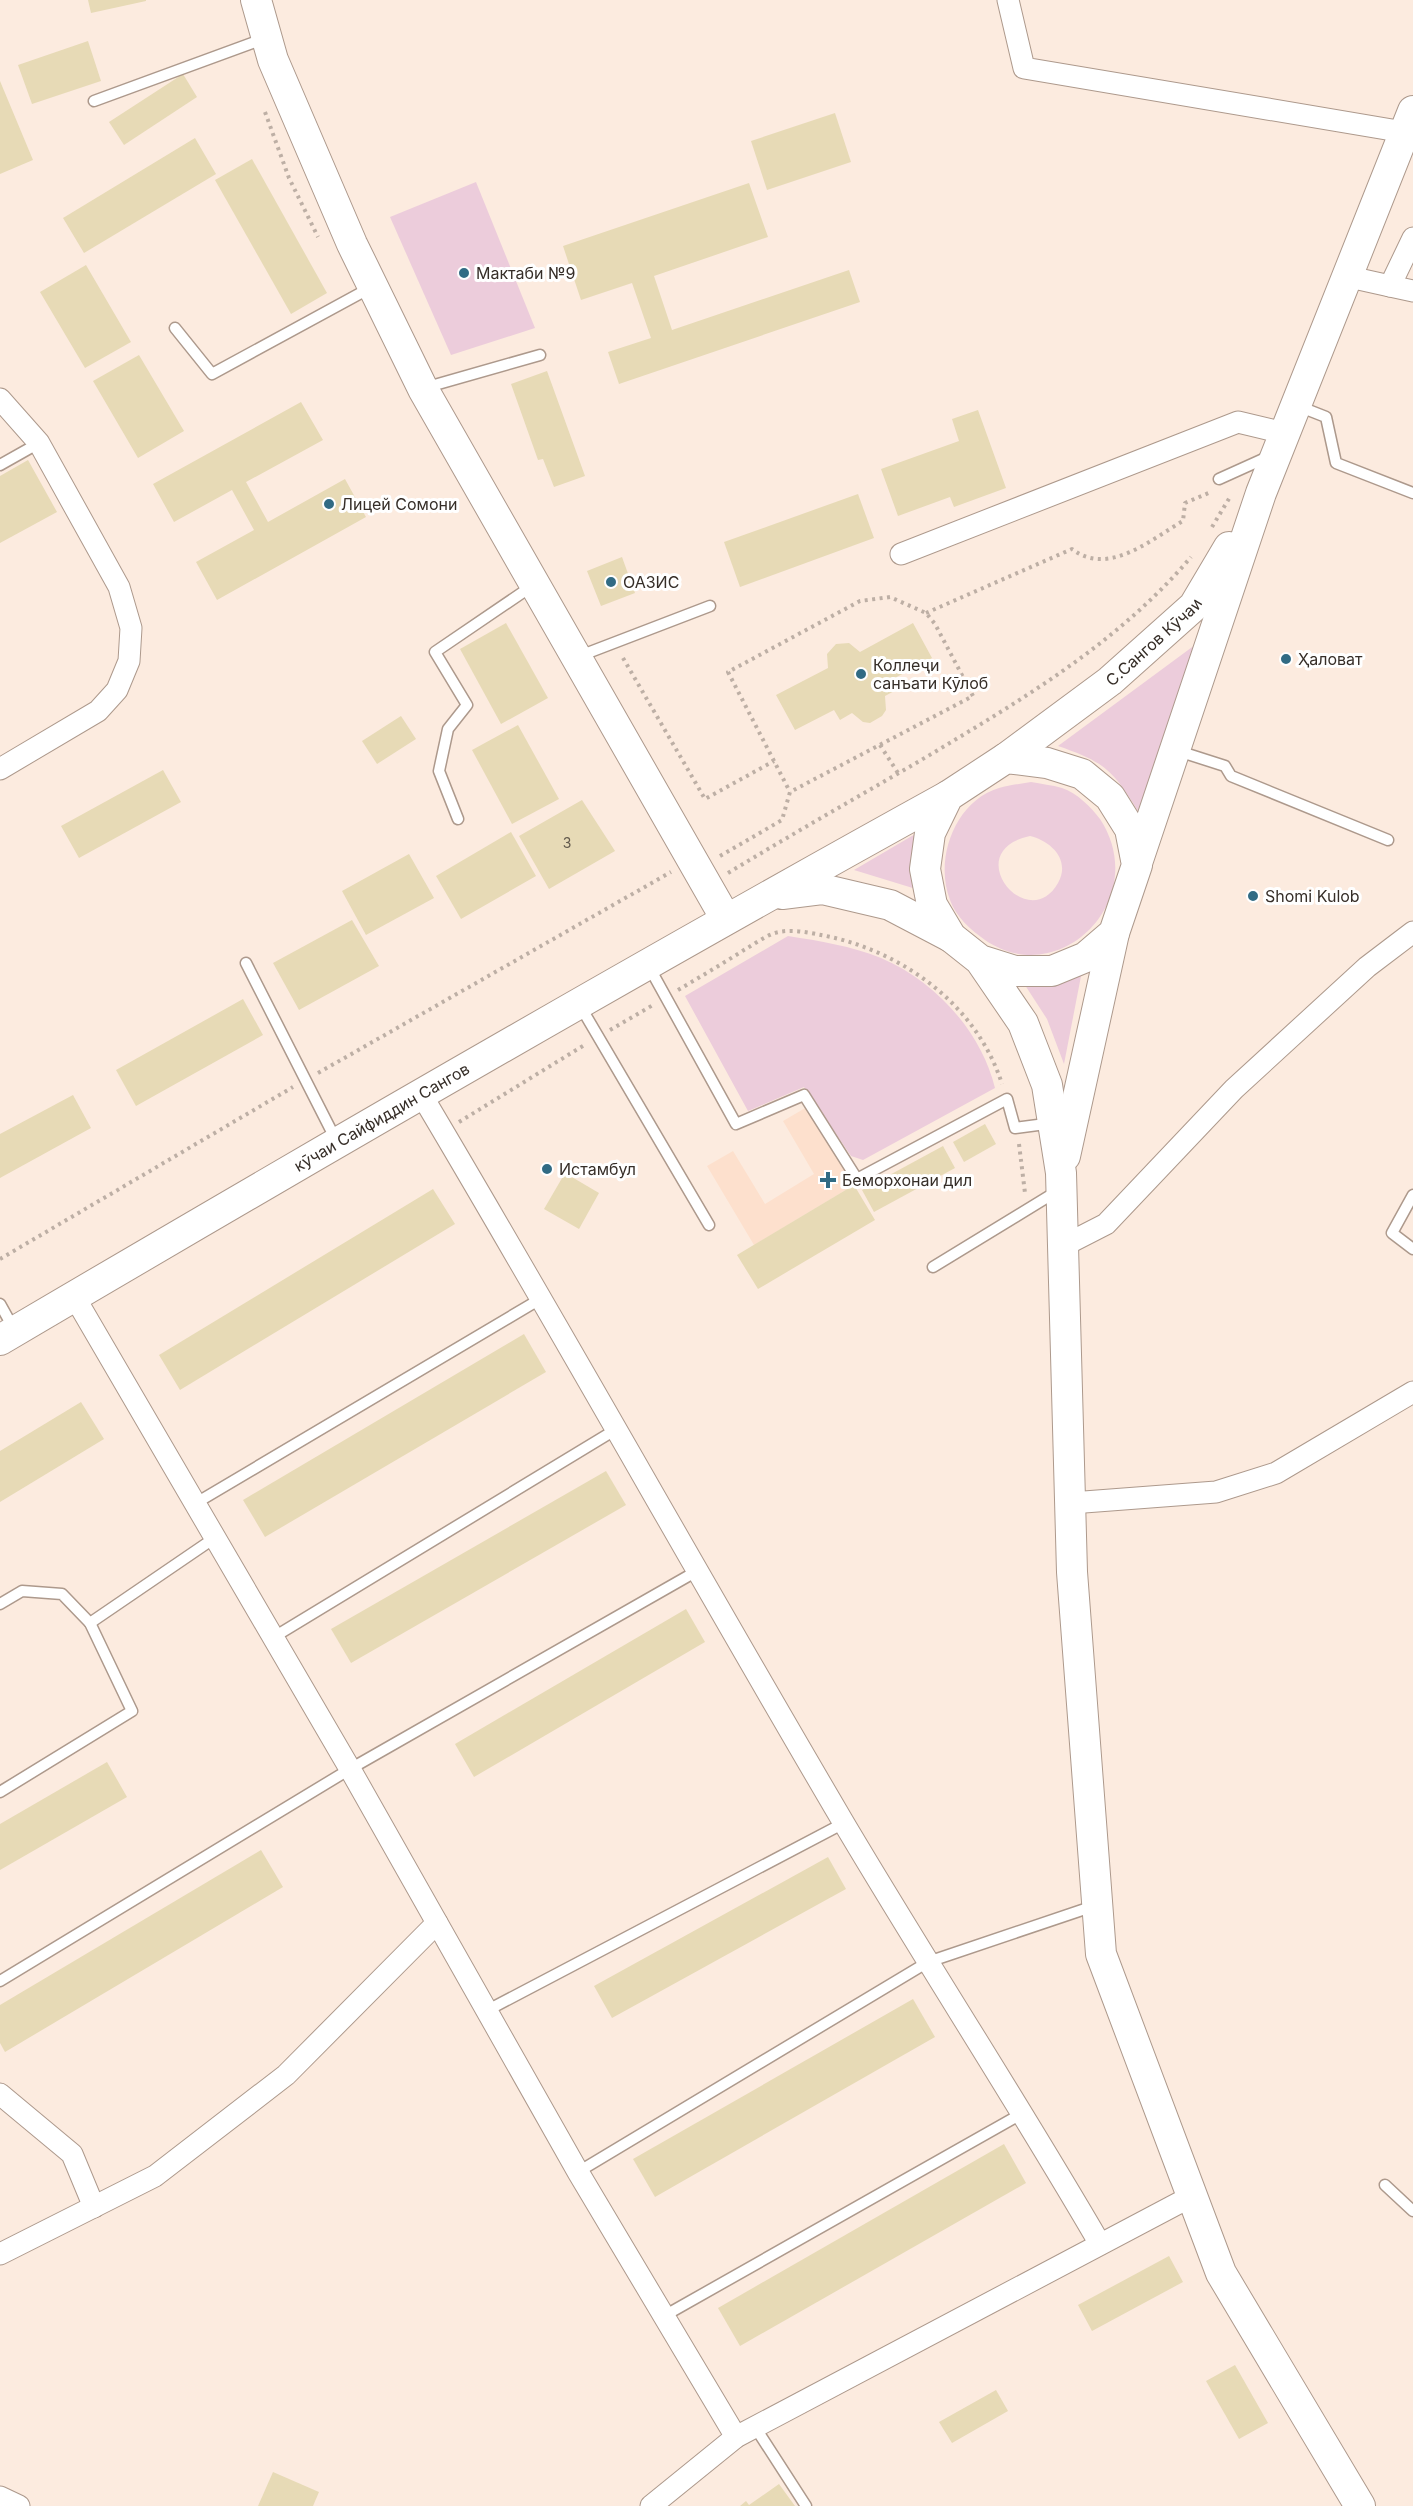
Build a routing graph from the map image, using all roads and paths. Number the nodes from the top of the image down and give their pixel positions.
1 (256, 0) edge
2 (1008, 0) edge
3 (267, 38) junction
4 (94, 101) dead end
5 (1409, 122) edge
6 (1413, 238) edge
7 (1345, 276) junction
8 (1390, 286) junction
9 (373, 287) junction
10 (1413, 291) edge
11 (175, 328) dead end
12 (540, 355) dead end
13 (423, 388) junction
14 (0, 399) edge
15 (1295, 405) junction
16 (39, 443) junction
17 (1280, 443) junction
18 (0, 465) edge
19 (1238, 470) junction
20 (1219, 479) joint
21 (1261, 493) junction
22 (1413, 493) edge
23 (1208, 535) dead end
24 (1195, 552) dead end
25 (900, 554) dead end
26 (535, 584) junction
27 (710, 606) dead end
28 (926, 613) junction
29 (576, 657) junction
30 (623, 658) dead end
31 (880, 745) junction
32 (1175, 749) junction
33 (1006, 758) junction
34 (774, 761) junction
35 (0, 769) edge
36 (898, 773) junction
37 (790, 792) junction
38 (948, 796) junction
39 (458, 819) dead end
40 (1388, 840) dead end
41 (1137, 865) junction
42 (706, 867) junction
43 (767, 896) junction
44 (726, 919) junction
45 (1413, 932) edge
46 (1114, 933) junction
47 (951, 937) junction
48 (980, 960) junction
49 (246, 963) dead end
50 (648, 964) junction
51 (666, 997) junction
52 (579, 1004) junction
53 (598, 1037) junction
54 (305, 1080) junction
55 (421, 1094) junction
56 (1007, 1099) junction
57 (1053, 1122) junction
58 (1015, 1128) junction
59 (443, 1131) junction
60 (338, 1143) junction
61 (1061, 1181) junction
62 (1413, 1195) edge
63 (1027, 1209) junction
64 (709, 1225) dead end
65 (1063, 1246) junction
66 (1413, 1250) edge
67 (0, 1258) edge
68 (933, 1267) dead end
69 (74, 1296) junction
70 (542, 1298) junction
71 (0, 1304) edge
72 (8, 1335) edge
73 (1413, 1392) edge
74 (615, 1430) junction
75 (196, 1503) junction
76 (1071, 1503) junction
77 (216, 1537) junction
78 (697, 1571) junction
79 (0, 1604) edge
80 (90, 1623) junction
81 (274, 1636) junction
82 (350, 1769) junction
83 (0, 1792) edge
84 (844, 1823) junction
85 (1097, 1905) junction
86 (437, 1923) junction
87 (928, 1962) junction
88 (0, 1981) edge
89 (488, 2010) junction
90 (0, 2094) edge
91 (1024, 2113) junction
92 (578, 2172) junction
93 (1385, 2185) dead end
94 (1192, 2196) junction
95 (94, 2207) junction
96 (1413, 2211) edge
97 (1100, 2244) junction
98 (0, 2254) edge
99 (664, 2316) junction
100 (755, 2427) junction
101 (736, 2437) junction
102 (0, 2497) edge
103 (19, 2506) edge
104 (651, 2506) edge
105 (806, 2506) edge
106 (1360, 2506) edge

1 - 3 street
2 - 5 street
3 - 4 lane
3 - 9 street
5 - 7 street
6 - 8 street
7 - 8 street
7 - 15 street
8 - 10 street
9 - 11 lane
9 - 13 street
12 - 13 lane
13 - 26 street
14 - 16 street
15 - 17 street
15 - 22 lane
16 - 18 lane
16 - 35 street
17 - 19 lane
17 - 21 street
17 - 25 street
19 - 20 lane
19 - 23 path
20 - 28 path
21 - 32 street
21 - 33 street, С.Сангов Кӯчаи
24 - 36 path
26 - 29 street
26 - 39 lane
27 - 29 lane
28 - 31 path
28 - 34 path
29 - 42 street
30 - 34 path
31 - 36 path
31 - 37 path
32 - 40 lane
32 - 41 street
33 - 38 street
33 - 41 street
34 - 37 path
36 - 42 path
37 - 42 path
38 - 43 street
38 - 47 street
41 - 46 street
42 - 44 street
42 - 54 path
43 - 44 street, кӯчаи Сайфиддин Сангов
43 - 47 street
44 - 50 street, кӯчаи Сайфиддин Сангов
45 - 65 street
46 - 48 street
46 - 61 street
47 - 48 street
48 - 57 street
49 - 54 lane
50 - 51 lane
50 - 52 street, кӯчаи Сайфиддин Сангов
51 - 53 path
51 - 56 path
51 - 56 lane
52 - 53 lane
52 - 55 street, кӯчаи Сайфиддин Сангов
53 - 59 path
53 - 64 lane
54 - 60 lane
54 - 67 path
55 - 59 street
55 - 60 street, кӯчаи Сайфиддин Сангов
56 - 58 lane
57 - 58 lane
57 - 61 street
58 - 63 path
59 - 70 street
60 - 69 street, кӯчаи Сайфиддин Сангов
61 - 63 lane
61 - 65 street
62 - 66 lane
63 - 68 lane
65 - 76 street
69 - 72 street, кӯчаи Сайфиддин Сангов
69 - 75 street
70 - 74 street
70 - 75 lane
71 - 72 lane
73 - 76 street
74 - 78 street
74 - 81 lane
75 - 77 street
76 - 85 street
77 - 80 lane
77 - 81 street
78 - 82 lane
78 - 84 street
79 - 80 lane
80 - 83 lane
81 - 82 street
82 - 86 street
82 - 88 lane
84 - 87 street
84 - 89 lane
85 - 87 lane
85 - 94 street
86 - 89 street
86 - 95 street
87 - 91 street
87 - 92 lane
89 - 92 street
90 - 95 street
91 - 97 street
91 - 99 lane
92 - 99 street
93 - 96 lane
94 - 97 street
94 - 106 street
95 - 98 street
97 - 100 street
99 - 101 street
100 - 101 street
100 - 105 lane
101 - 104 street
102 - 103 street

